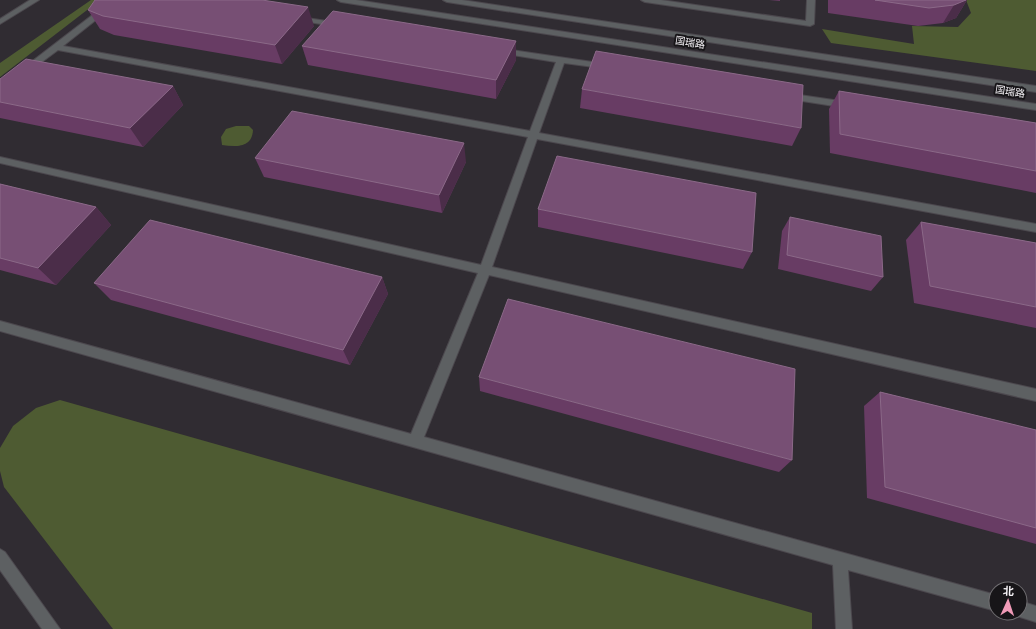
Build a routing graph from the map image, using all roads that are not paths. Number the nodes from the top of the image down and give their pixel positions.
1 (35, 0) edge
2 (117, 0) edge
3 (341, 0) edge
4 (447, 0) edge
5 (645, 0) edge
6 (811, 0) edge
7 (285, 16) edge
8 (0, 22) edge
9 (348, 26) edge
10 (56, 47) junction
11 (490, 49) edge
12 (561, 60) junction
13 (615, 68) edge
14 (1036, 88) edge
15 (0, 90) edge
16 (779, 94) edge
17 (857, 107) edge
18 (1036, 107) edge
19 (533, 135) junction
20 (0, 160) edge
21 (1036, 228) edge
22 (485, 270) junction
23 (0, 326) edge
24 (1036, 395) edge
25 (415, 442) junction
26 (0, 557) edge
27 (840, 559) junction
28 (988, 601) edge
29 (52, 629) edge
30 (844, 629) edge

1 - 8 street
2 - 10 street
3 - 18 street, 国瑞路
4 - 14 street, 国瑞路
5 - 6 street
7 - 9 street
10 - 15 street
10 - 19 street
11 - 12 street
12 - 13 street
12 - 19 street
16 - 17 street
19 - 21 street
19 - 22 street
20 - 22 street
22 - 24 street
22 - 25 street
23 - 25 street
25 - 27 street
26 - 29 street
27 - 28 street
27 - 30 street

